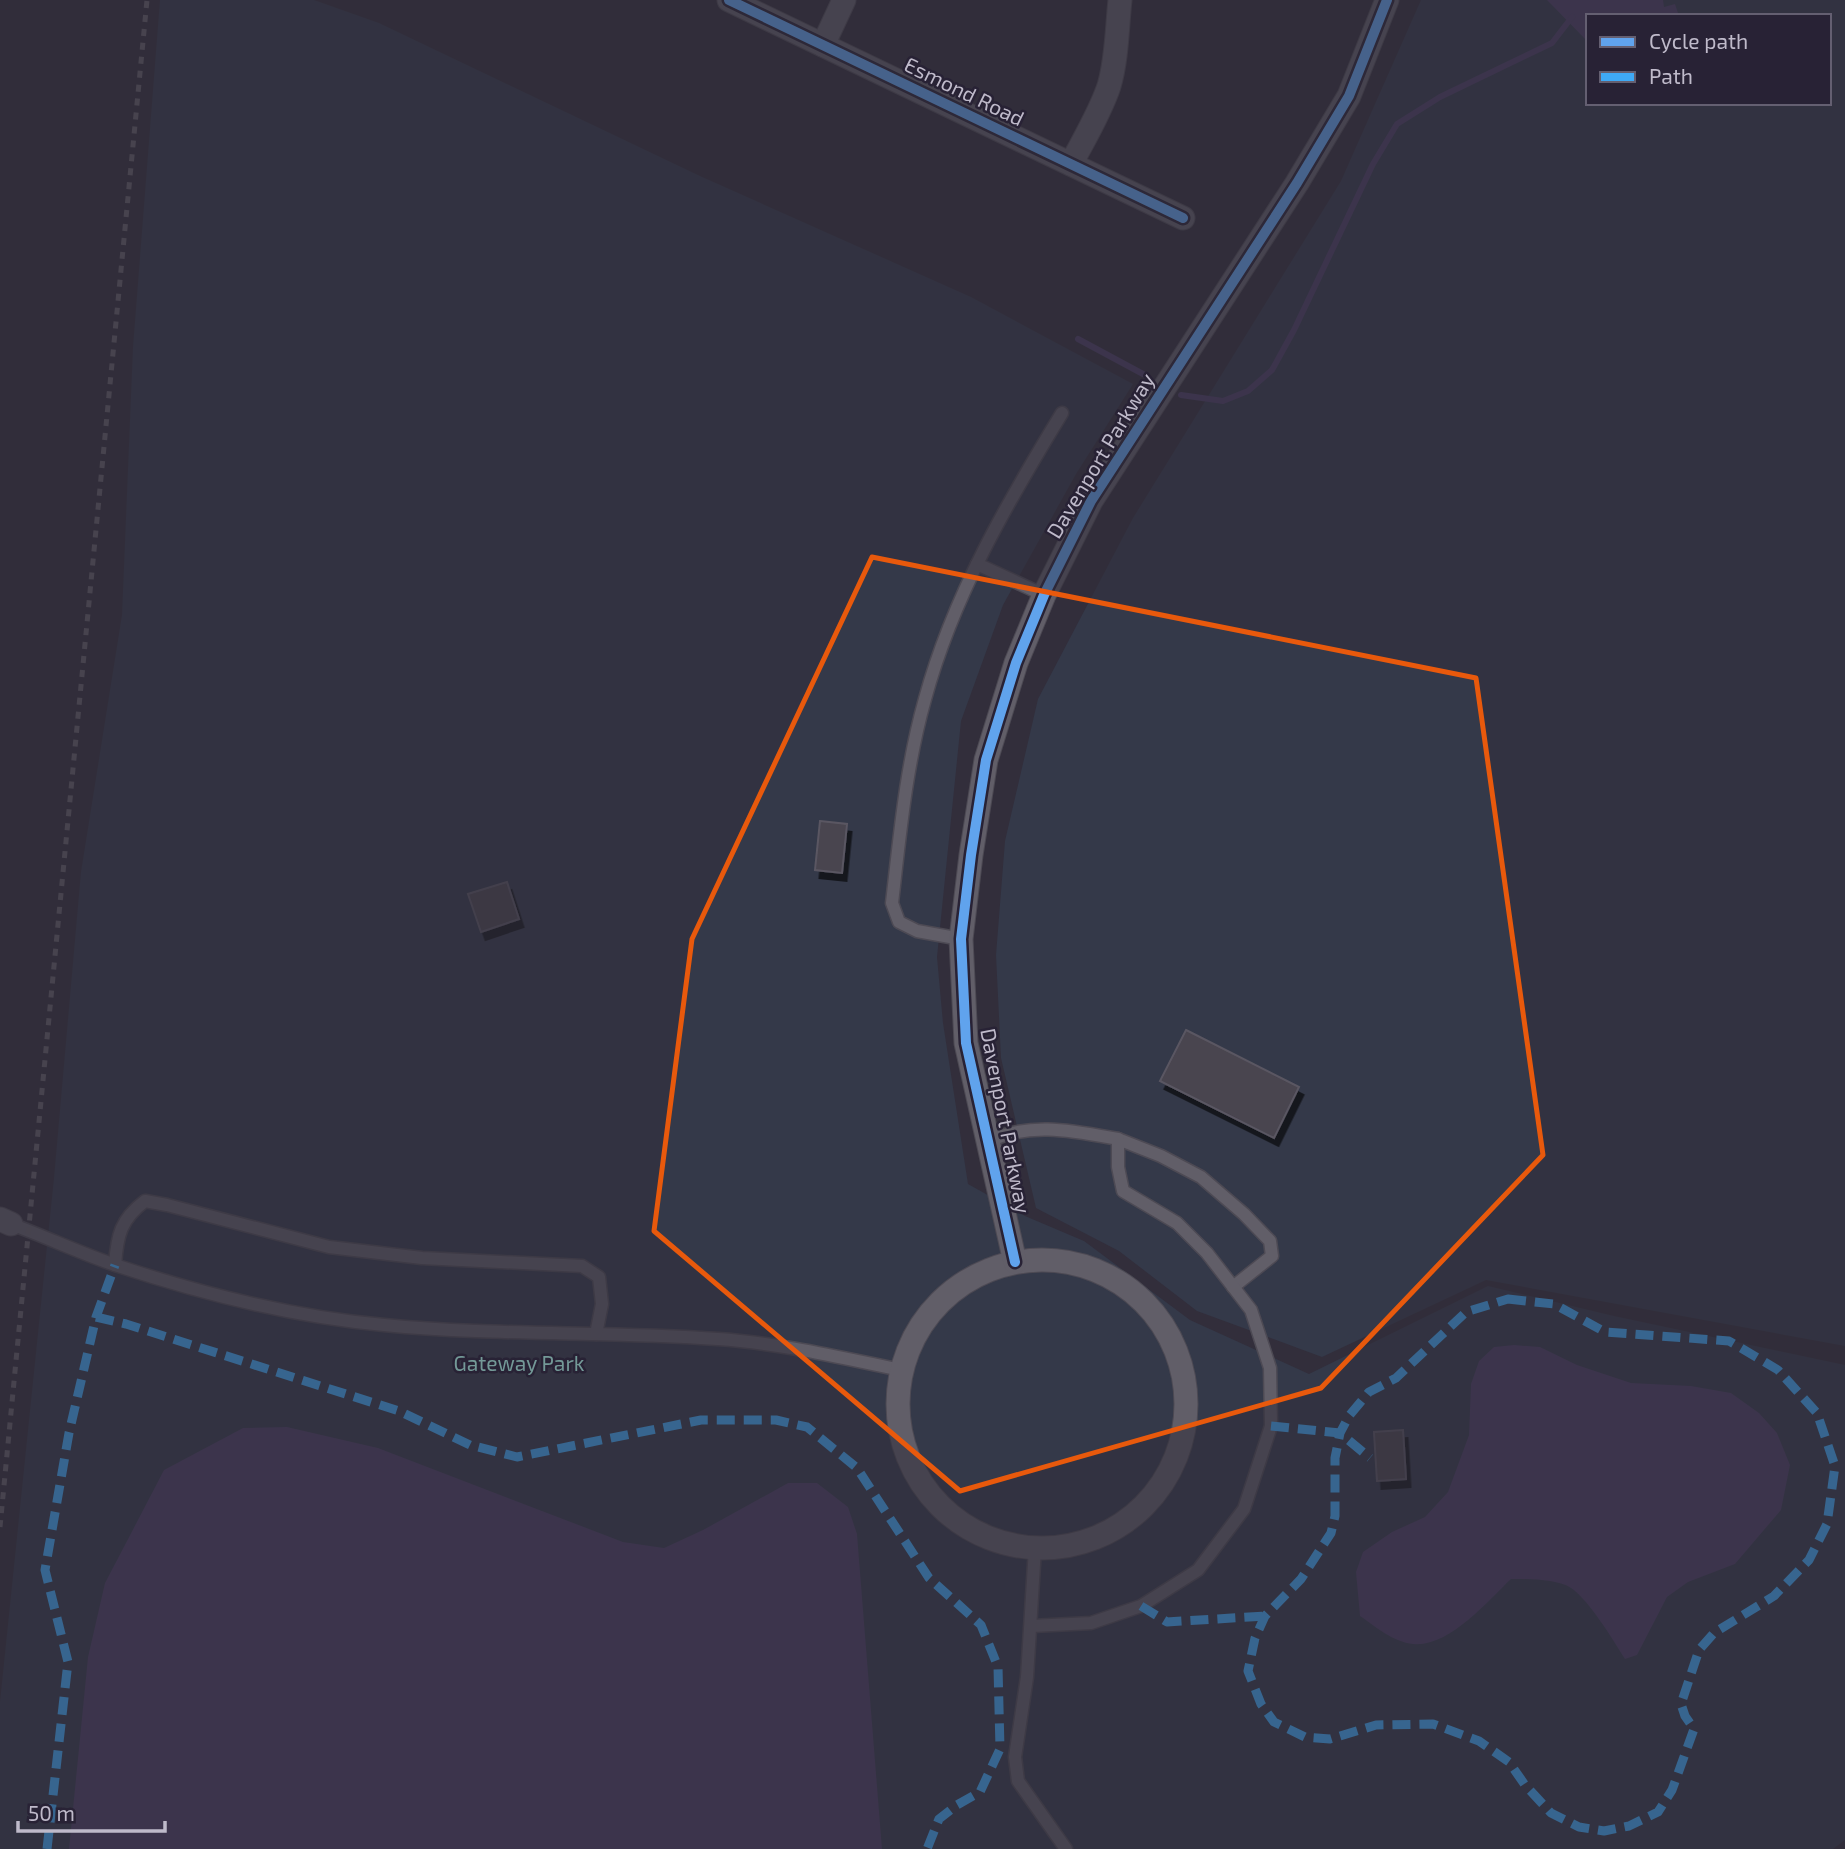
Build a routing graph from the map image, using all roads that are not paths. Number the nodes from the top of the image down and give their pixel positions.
1 (729, 0) edge
2 (844, 0) edge
3 (1120, 0) edge
4 (1387, 0) edge
5 (823, 45) junction
6 (1071, 164) junction
7 (1183, 219) dead end
8 (1062, 413) dead end
9 (977, 564) junction
10 (1044, 595) junction
11 (961, 939) junction
12 (1118, 1139) junction
13 (987, 1142) junction
14 (5, 1222) edge
15 (1015, 1262) junction
16 (115, 1265) junction
17 (1233, 1287) junction
18 (596, 1334) junction
19 (901, 1370) junction
20 (1035, 1548) junction
21 (1032, 1626) junction
22 (1066, 1849) edge

1 - 5 street, Esmond Road
2 - 5 street
3 - 6 street
4 - 10 street, Davenport Parkway
5 - 6 street, Esmond Road
6 - 7 street, Esmond Road
8 - 9 lane
9 - 10 lane
9 - 11 lane
10 - 11 street, Davenport Parkway
11 - 13 street, Davenport Parkway
12 - 13 lane
12 - 17 lane
12 - 17 lane
13 - 15 street, Davenport Parkway
14 - 16 lane
15 - 19 street
15 - 20 street
16 - 18 lane
16 - 18 lane
17 - 21 lane
18 - 19 lane
19 - 20 street
20 - 21 lane
21 - 22 lane

